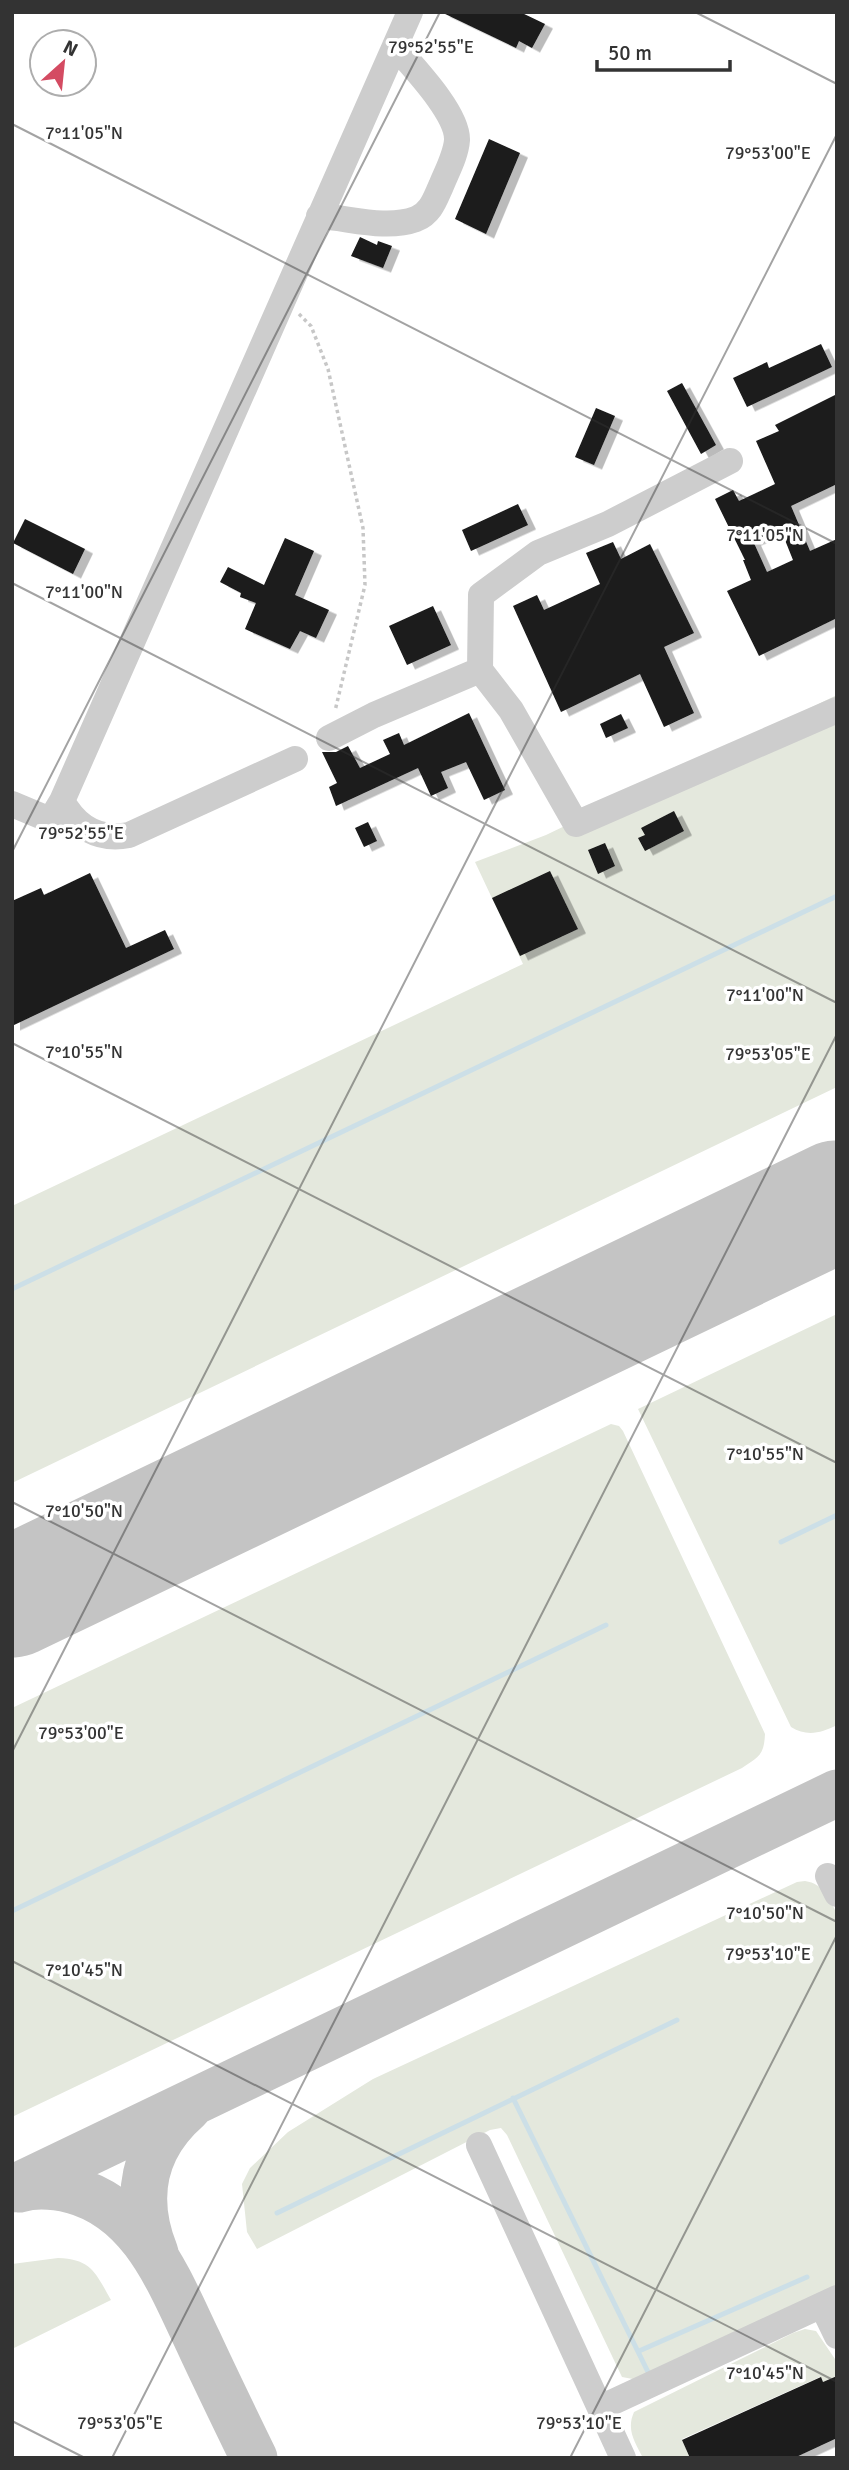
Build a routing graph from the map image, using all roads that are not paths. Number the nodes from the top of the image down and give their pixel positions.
1 (410, 12) edge
2 (395, 46) junction
3 (319, 216) junction
4 (730, 461) dead end
5 (480, 670) junction
6 (837, 710) edge
7 (329, 738) road end
8 (295, 759) dead end
9 (62, 801) junction
10 (12, 803) edge
11 (479, 2146) dead end
12 (830, 2302) edge
13 (837, 2336) edge
14 (600, 2408) junction
15 (623, 2458) edge

1 - 2 street
2 - 3 street
2 - 3 street
3 - 9 street
4 - 5 street
5 - 6 street
5 - 7 street
8 - 9 street
9 - 10 street
11 - 14 street
12 - 13 street
12 - 14 street
14 - 15 street

